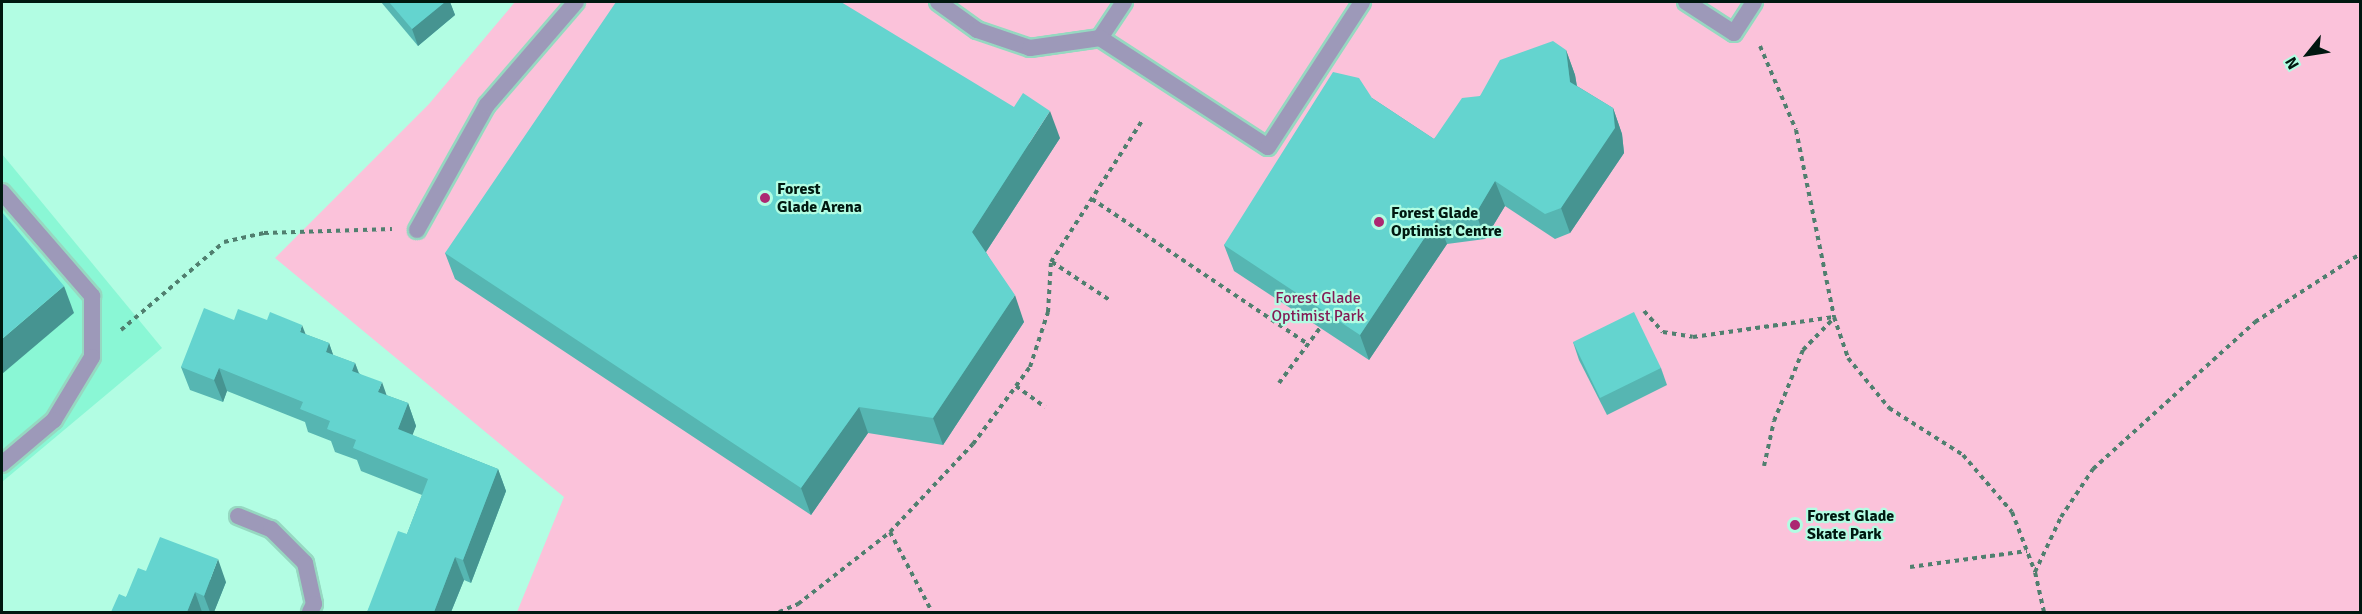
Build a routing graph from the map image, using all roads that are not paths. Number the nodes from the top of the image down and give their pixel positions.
1 (576, 2) edge
2 (938, 2) edge
3 (1124, 2) edge
4 (1362, 2) edge
5 (1686, 2) edge
6 (1754, 2) edge
7 (1100, 39) junction
8 (2, 192) edge
9 (417, 230) road end
10 (2, 464) edge
11 (238, 516) dead end
12 (310, 612) edge

1 - 9 lane
2 - 7 lane
3 - 7 lane
4 - 7 lane
5 - 6 lane
8 - 10 lane
11 - 12 lane

